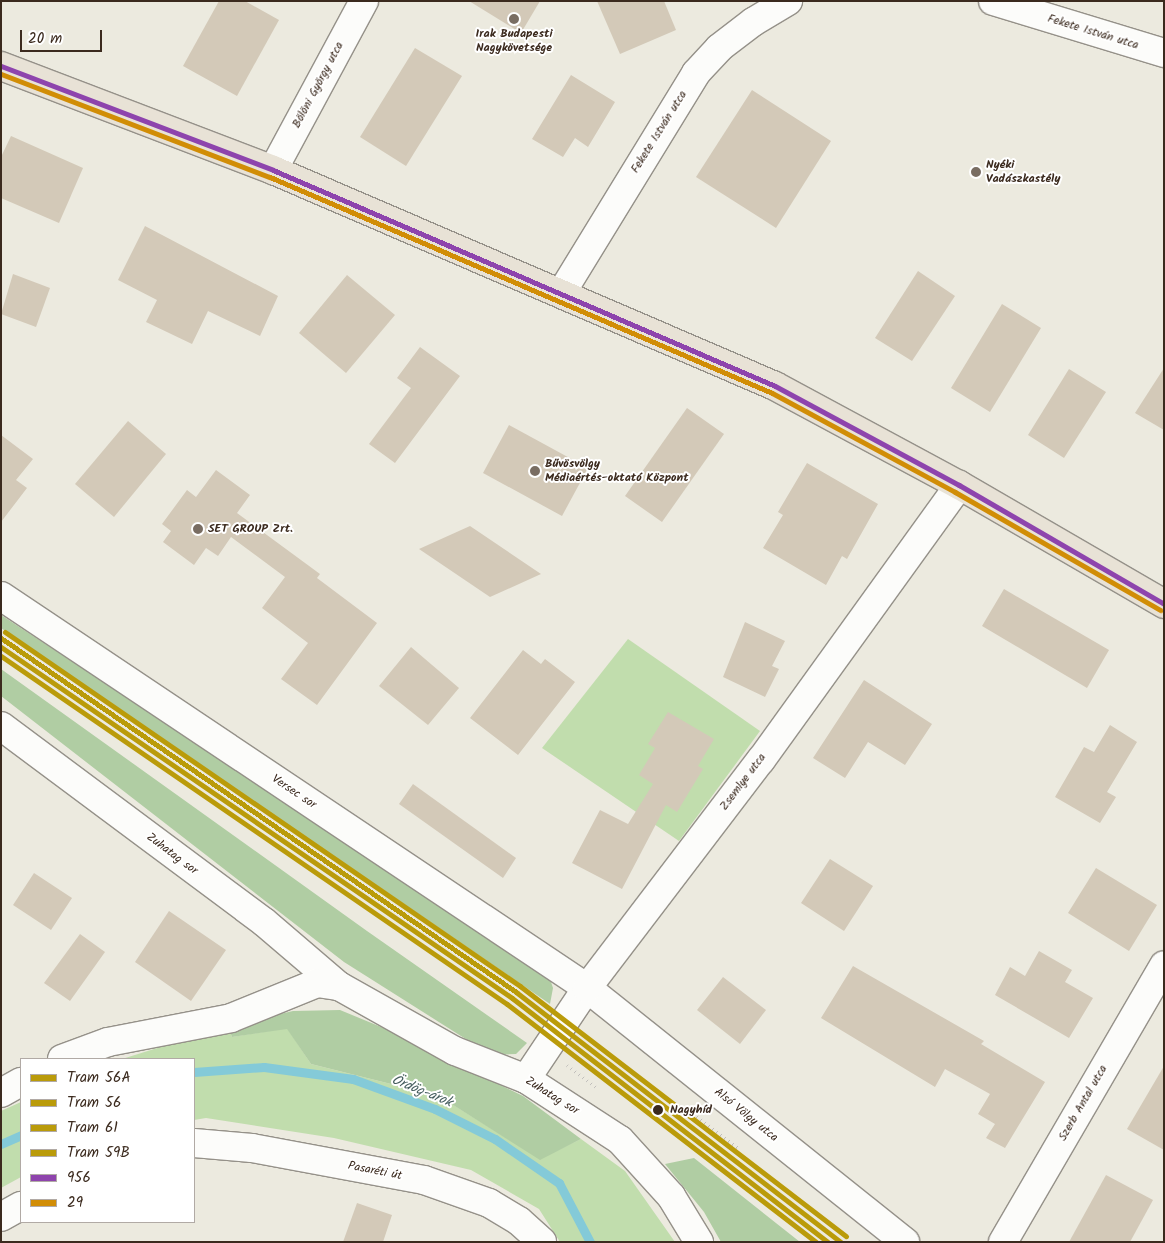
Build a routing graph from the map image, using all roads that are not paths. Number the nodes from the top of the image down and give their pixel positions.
1 (364, 1) edge
2 (788, 1) edge
3 (993, 1) edge
4 (1164, 53) edge
5 (1, 66) edge
6 (273, 170) junction
7 (562, 292) junction
8 (960, 485) junction
9 (1, 596) edge
10 (1164, 604) edge
11 (1, 726) edge
12 (1164, 965) edge
13 (339, 986) junction
14 (586, 988) junction
15 (65, 1058) edge
16 (526, 1079) junction
17 (20, 1083) edge
18 (1, 1093) edge
19 (195, 1143) edge
20 (20, 1207) edge
21 (1, 1217) edge
22 (542, 1242) edge
23 (699, 1242) edge
24 (905, 1242) edge
25 (1003, 1242) edge

1 - 6 street, Bölöni György utca
2 - 7 street, Fekete István utca
3 - 4 street, Fekete István utca
5 - 6 main road
6 - 7 main road
7 - 8 main road
8 - 10 main road
8 - 14 street, Zsemlye utca
9 - 14 street, Versec sor
11 - 13 street, Zuhatag sor
12 - 25 street, Szerb Antal utca
13 - 15 street, Zuhatag sor
13 - 16 street, Zuhatag sor
14 - 16 street, Zsemlye utca
14 - 24 street, Alsó Völgy utca
16 - 23 street, Zuhatag sor
17 - 18 street
19 - 22 street, Pasaréti út
20 - 21 street

